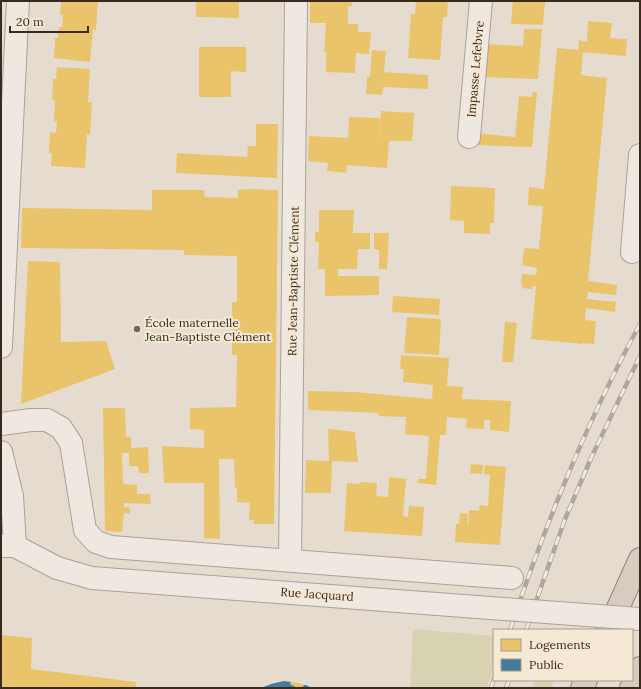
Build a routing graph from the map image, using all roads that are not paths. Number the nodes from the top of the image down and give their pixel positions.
1 (18, 1) edge
2 (296, 1) edge
3 (481, 1) edge
4 (469, 138) dead end
5 (640, 155) edge
6 (632, 252) dead end
7 (1, 347) edge
8 (1, 424) edge
9 (1, 452) edge
10 (8, 546) edge
11 (640, 559) edge
12 (290, 560) junction
13 (512, 578) dead end
14 (640, 619) edge
15 (608, 629) edge
16 (640, 668) edge
17 (632, 688) edge

1 - 7 street
2 - 12 street, Rue Jean-Baptiste Clément
3 - 4 street, Impasse Lefebvre
5 - 6 street
8 - 12 street
9 - 10 street
10 - 14 street, Rue Jacquard, bridge
11 - 15 highway
12 - 13 street
16 - 17 highway

